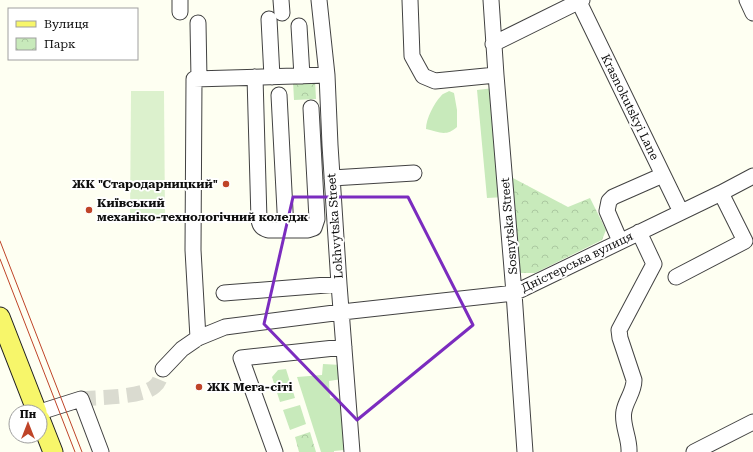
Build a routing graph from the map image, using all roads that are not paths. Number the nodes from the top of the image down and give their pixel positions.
1 (319, 0) edge
2 (410, 0) edge
3 (491, 0) edge
4 (747, 0) edge
5 (578, 1) edge
6 (278, 11) edge
7 (753, 13) edge
8 (198, 23) dead end
9 (299, 26) dead end
10 (493, 44) junction
11 (327, 75) junction
12 (496, 75) junction
13 (302, 76) junction
14 (256, 77) junction
15 (272, 77) junction
16 (200, 79) junction
17 (279, 95) dead end
18 (311, 108) dead end
19 (414, 172) dead end
20 (663, 174) junction
21 (753, 176) edge
22 (332, 178) junction
23 (720, 193) junction
24 (681, 212) junction
25 (286, 230) junction
26 (639, 232) junction
27 (749, 239) edge
28 (620, 241) junction
29 (676, 277) dead end
30 (339, 284) junction
31 (224, 293) dead end
32 (514, 293) junction
33 (342, 312) junction
34 (0, 317) edge
35 (198, 338) junction
36 (344, 347) junction
37 (163, 369) tunnel mouth
38 (36, 404) edge
39 (48, 409) edge
40 (753, 422) edge
41 (48, 439) edge
42 (53, 452) edge
43 (100, 452) edge
44 (275, 452) edge
45 (352, 452) edge
46 (525, 452) edge
47 (629, 452) edge
48 (694, 452) edge

1 - 11 street, Lokhvytska Street
2 - 12 street
3 - 10 street, Sosnytska Street
4 - 7 street
5 - 10 street
5 - 20 street, Krasnokutskyi Lane
6 - 15 street
8 - 16 street
9 - 13 street
10 - 12 street, Sosnytska Street
11 - 13 street
11 - 22 street, Lokhvytska Street
12 - 32 street, Sosnytska Street
13 - 15 street
14 - 15 street
14 - 16 street
14 - 25 street
16 - 35 street
17 - 25 street
18 - 25 street
19 - 22 street
20 - 24 street, Krasnokutskyi Lane
20 - 28 street
21 - 23 street, Дністерська вулиця
22 - 30 street, Lokhvytska Street
23 - 24 street, Дністерська вулиця
23 - 27 street
24 - 26 street, Дністерська вулиця
26 - 28 street, Дністерська вулиця
26 - 47 street
27 - 29 street
28 - 32 street, Дністерська вулиця
30 - 31 street
30 - 33 street, Lokhvytska Street
32 - 33 street, Дністерська вулиця
32 - 46 street, Sosnytska Street
33 - 35 street, Дністерська вулиця
33 - 36 street, Lokhvytska Street
34 - 38 main road
35 - 37 street, Дністерська вулиця
36 - 44 street
36 - 45 street, Lokhvytska Street
39 - 43 street
40 - 48 street
41 - 42 main road

